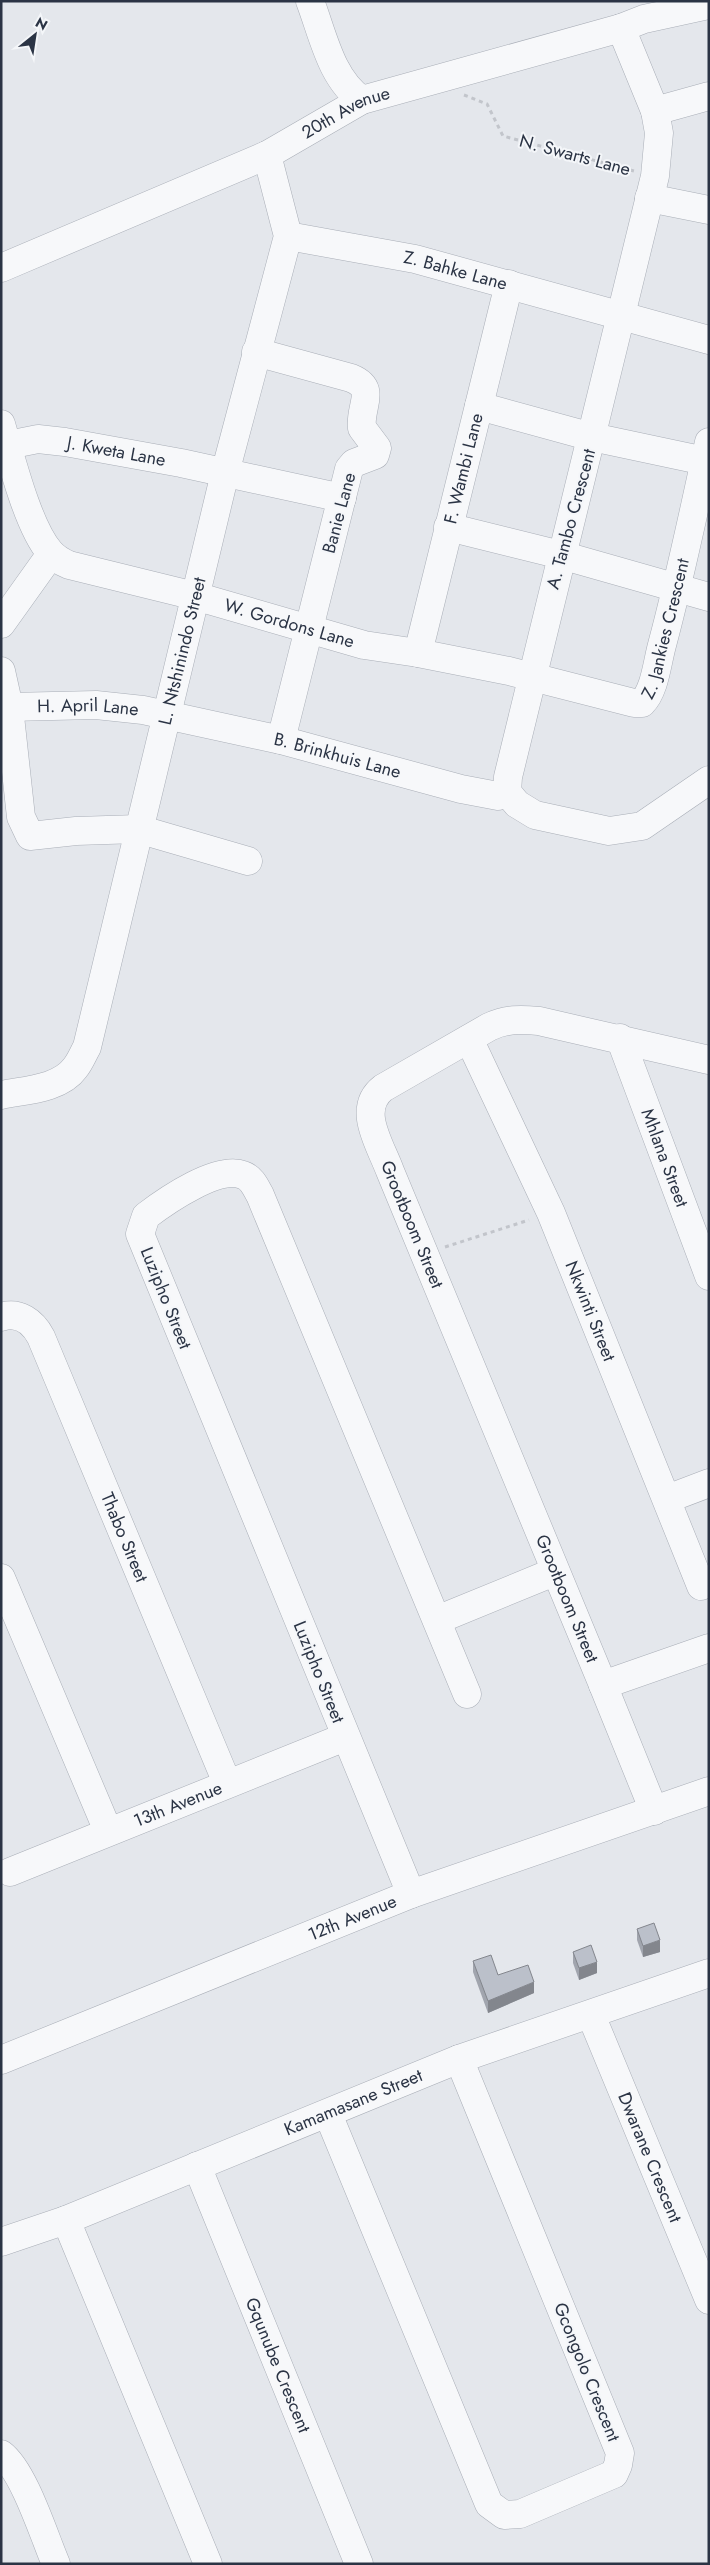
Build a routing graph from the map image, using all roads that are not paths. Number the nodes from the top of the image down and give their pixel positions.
1 (310, 1) edge
2 (709, 5) edge
3 (677, 7) edge
4 (621, 28) junction
5 (709, 96) edge
6 (362, 100) junction
7 (654, 111) junction
8 (267, 155) junction
9 (652, 187) junction
10 (709, 210) edge
11 (288, 236) junction
12 (1, 268) edge
13 (509, 284) junction
14 (621, 316) junction
15 (709, 340) edge
16 (256, 352) junction
17 (479, 406) junction
18 (592, 437) junction
19 (6, 452) edge
20 (707, 452) edge
21 (225, 473) junction
22 (342, 498) junction
23 (448, 527) junction
24 (51, 554) junction
25 (561, 555) junction
26 (676, 589) junction
27 (195, 596) junction
28 (709, 597) edge
29 (1, 624) edge
30 (308, 629) junction
31 (418, 653) junction
32 (1, 671) edge
33 (532, 678) junction
34 (9, 707) junction
35 (166, 717) junction
36 (281, 740) junction
37 (709, 780) edge
38 (507, 792) junction
39 (138, 829) junction
40 (248, 862) dead end
41 (620, 1038) junction
42 (469, 1039) junction
43 (709, 1060) edge
44 (1, 1094) edge
45 (701, 1235) edge
46 (709, 1276) edge
47 (1, 1317) edge
48 (709, 1483) edge
49 (666, 1499) junction
50 (554, 1572) junction
51 (1, 1578) edge
52 (701, 1586) dead end
53 (437, 1620) junction
54 (709, 1648) edge
55 (603, 1685) junction
56 (467, 1694) dead end
57 (345, 1737) junction
58 (227, 1783) junction
59 (709, 1792) edge
60 (654, 1811) junction
61 (108, 1831) junction
62 (10, 1872) dead end
63 (410, 1894) junction
64 (709, 1973) edge
65 (591, 2015) junction
66 (459, 2059) junction
67 (1, 2060) edge
68 (328, 2114) junction
69 (197, 2166) junction
70 (66, 2220) junction
71 (1, 2242) edge
72 (709, 2300) edge
73 (1, 2454) edge
74 (56, 2564) edge
75 (208, 2564) edge
76 (359, 2564) edge

1 - 6 street
2 - 3 street, 20th Avenue
3 - 4 street, 20th Avenue
4 - 6 street, 20th Avenue
4 - 7 street, A. Tambo Crescent
5 - 7 street
6 - 8 street, 20th Avenue
7 - 9 street, A. Tambo Crescent
8 - 11 street, L. Ntshinindo Street
8 - 12 street, 20th Avenue
9 - 10 street
9 - 14 street, A. Tambo Crescent
11 - 13 street, Z. Bahke Lane
11 - 16 street, L. Ntshinindo Street
13 - 14 street, Z. Bahke Lane
13 - 17 street, F. Wambi Lane
14 - 15 street
14 - 18 street, A. Tambo Crescent
16 - 21 street, L. Ntshinindo Street
16 - 22 street, Banie Lane
17 - 18 street
17 - 23 street, F. Wambi Lane
18 - 20 street
18 - 25 street, A. Tambo Crescent
19 - 21 street, J. Kweta Lane
19 - 24 street
20 - 26 street, Z. Jankies Crescent
21 - 22 street, J. Kweta Lane
21 - 27 street, L. Ntshinindo Street
22 - 30 street, Banie Lane
23 - 25 street
23 - 31 street, F. Wambi Lane
24 - 27 street, W. Gordons Lane
24 - 29 street
25 - 26 street
25 - 33 street, A. Tambo Crescent
26 - 28 street
26 - 33 street, Z. Jankies Crescent
27 - 30 street, W. Gordons Lane
27 - 35 street, L. Ntshinindo Street
30 - 31 street, W. Gordons Lane
30 - 36 street, Banie Lane
31 - 33 street, W. Gordons Lane
32 - 34 street
33 - 38 street, A. Tambo Crescent
34 - 35 street, H. April Lane
34 - 39 street
35 - 36 street, B. Brinkhuis Lane
35 - 39 street, L. Ntshinindo Street
36 - 38 street, B. Brinkhuis Lane
37 - 38 street
39 - 40 street
39 - 44 street, L. Ntshinindo Street
41 - 42 street, Grootboom Street
41 - 43 street, Grootboom Street
41 - 45 street, Mhlana Street
42 - 49 street, Nkwinti Street
42 - 50 street, Grootboom Street
45 - 46 street, Mhlana Street
47 - 58 street, Thabo Street
48 - 49 street
49 - 52 street, Nkwinti Street
50 - 53 street
50 - 55 street, Grootboom Street
51 - 61 street
53 - 56 street, Luzipho Street
53 - 57 street, Luzipho Street
54 - 55 street, Grootboom Street
55 - 60 street, Grootboom Street
57 - 58 street, 13th Avenue
57 - 63 street, Luzipho Street
58 - 61 street, 13th Avenue
59 - 60 street, 12th Avenue
60 - 63 street, 12th Avenue
61 - 62 street, 13th Avenue
63 - 67 street, 12th Avenue
64 - 65 street, Kamamasane Street
65 - 66 street, Kamamasane Street
65 - 72 street, Dwarane Crescent
66 - 68 street, Kamamasane Street
66 - 68 street, Gcongolo Crescent
68 - 69 street, Kamamasane Street
69 - 70 street, Kamamasane Street
69 - 76 street, Gqunube Crescent
70 - 71 street, Kamamasane Street
70 - 75 street
73 - 74 street

